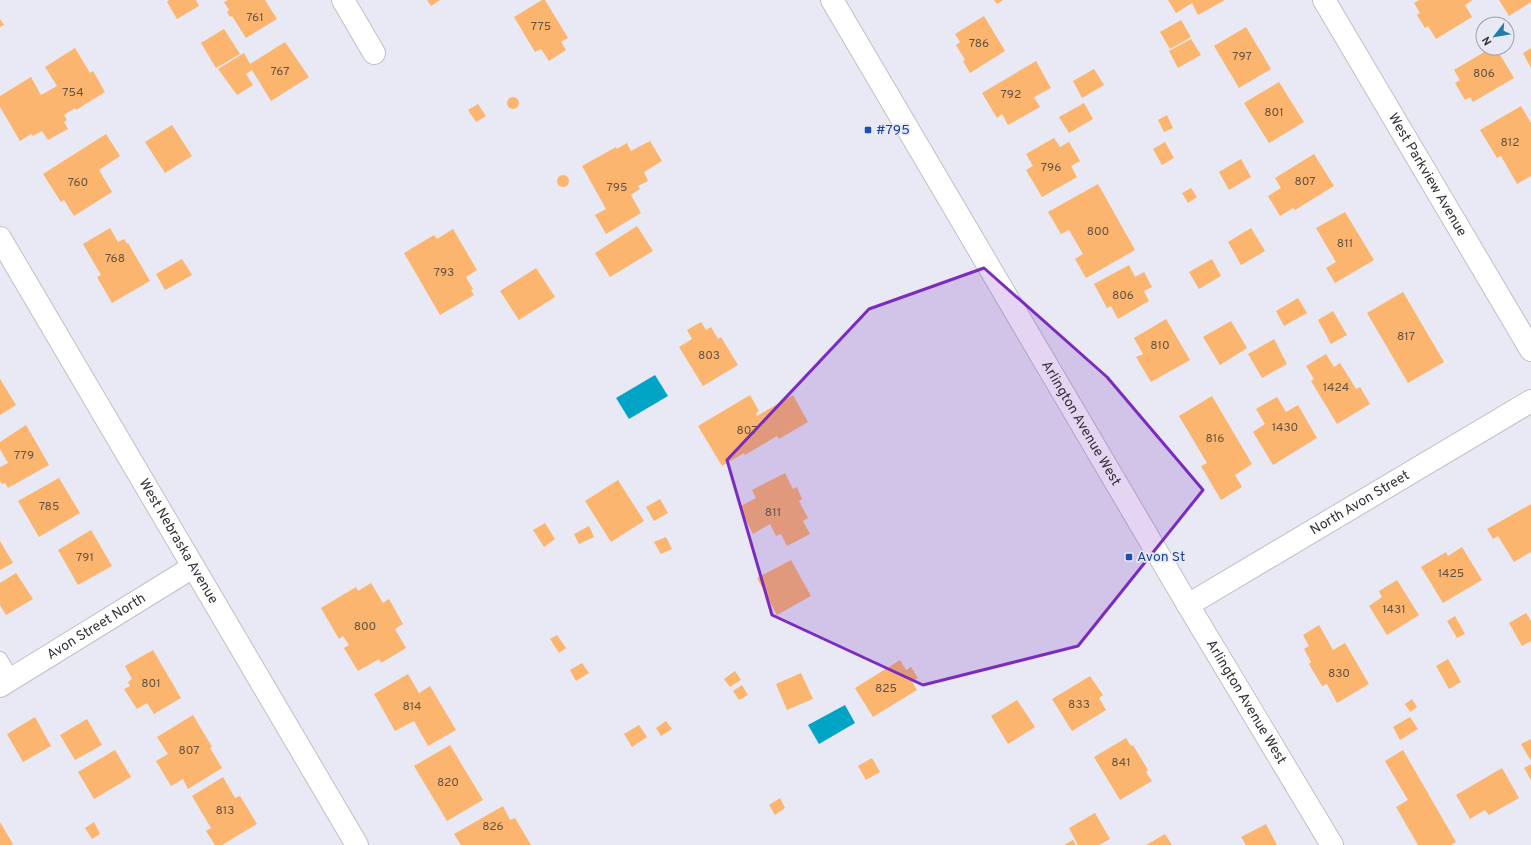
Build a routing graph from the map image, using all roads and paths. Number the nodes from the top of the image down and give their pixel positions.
1 (343, 0) edge
2 (832, 0) edge
3 (1324, 0) edge
4 (374, 53) dead end
5 (0, 238) edge
6 (1531, 350) edge
7 (1531, 401) edge
8 (193, 567) junction
9 (1188, 605) junction
10 (0, 659) edge
11 (6, 683) edge
12 (357, 845) edge
13 (1332, 845) edge

1 - 4 street
2 - 9 street, Arlington Avenue West
3 - 6 street, West Parkview Avenue
5 - 8 street, West Nebraska Avenue
7 - 9 street, North Avon Street
8 - 11 street, Avon Street North
8 - 12 street, West Nebraska Avenue
9 - 13 street, Arlington Avenue West
10 - 11 lane

